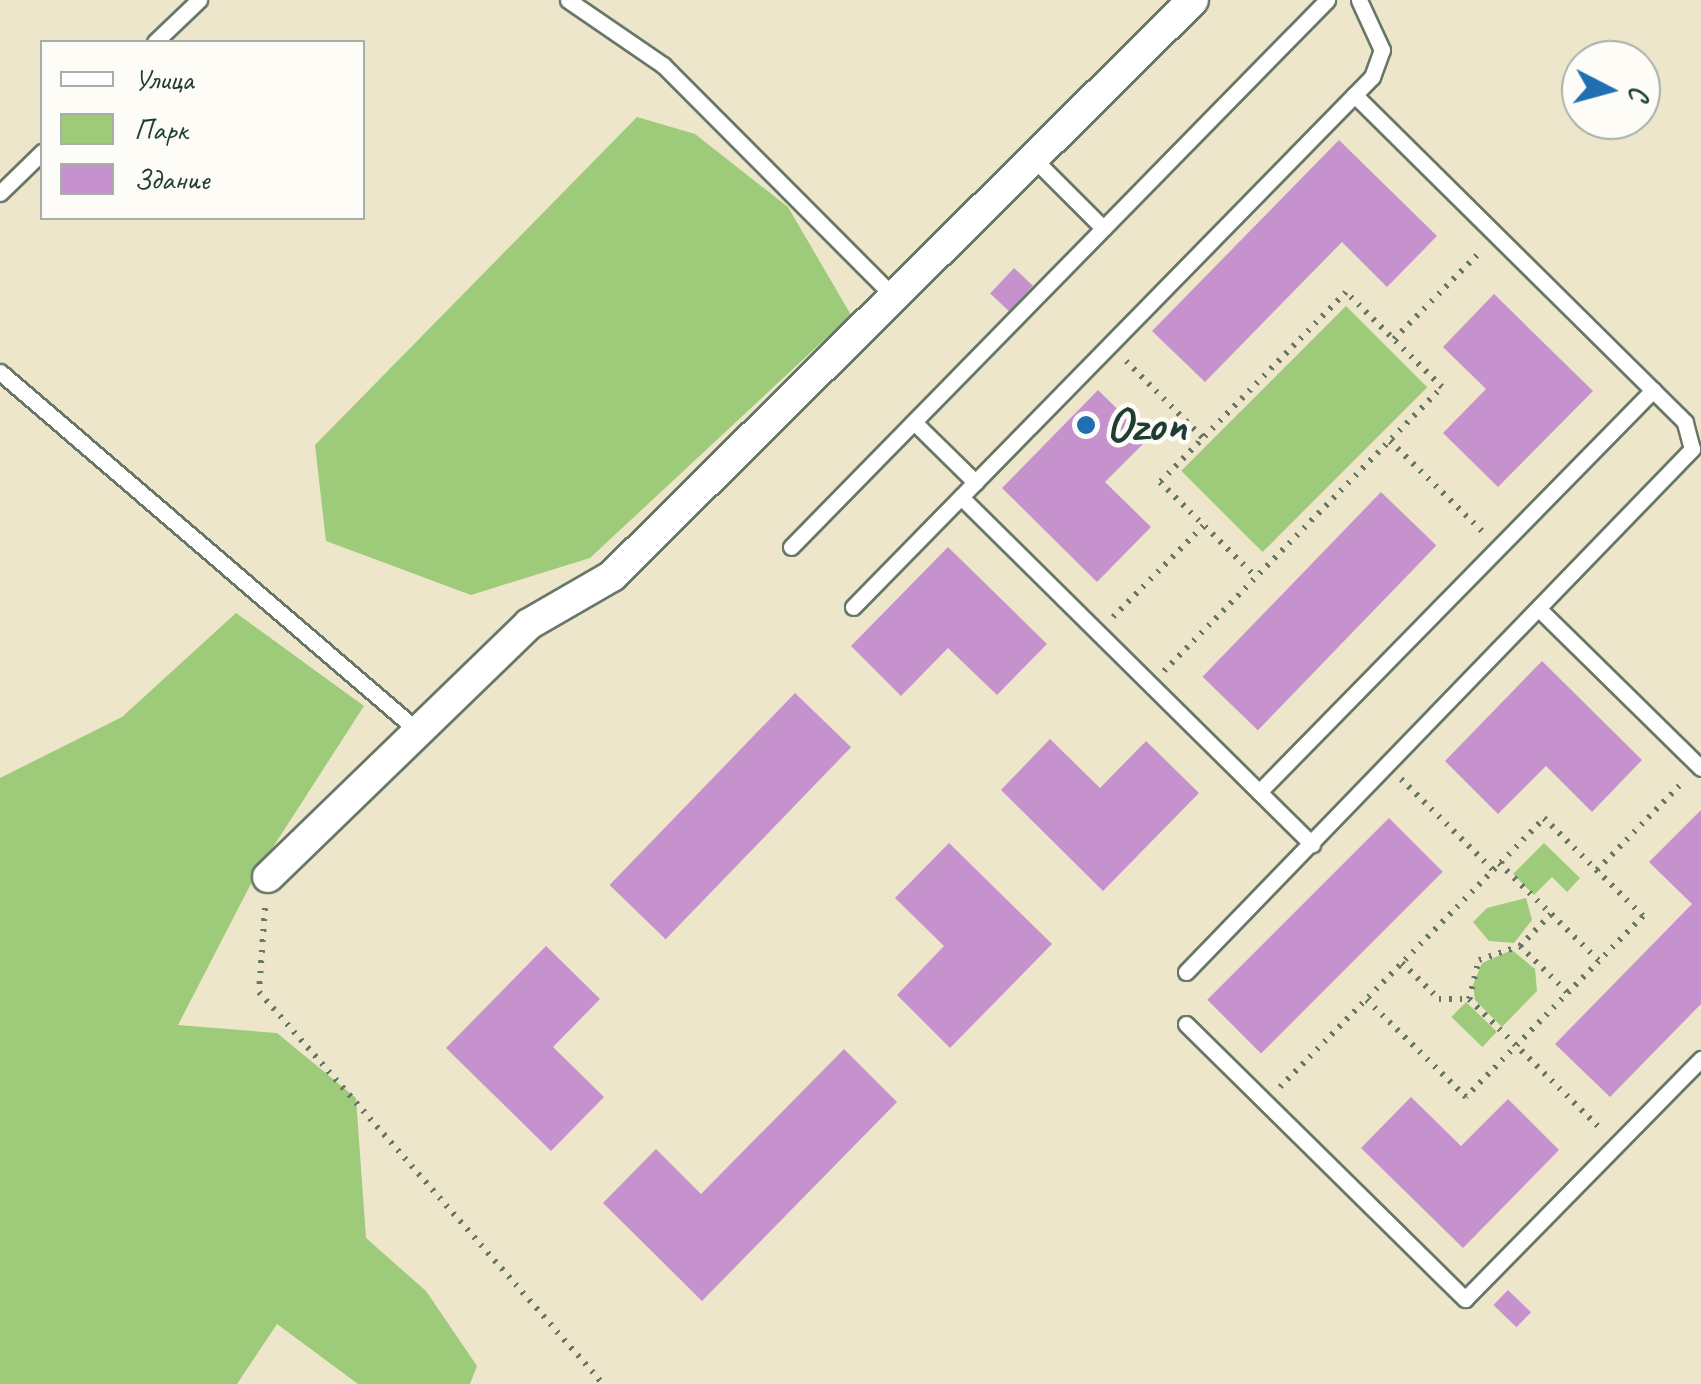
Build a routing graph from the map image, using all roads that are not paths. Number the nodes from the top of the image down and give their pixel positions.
1 (199, 0) edge
2 (568, 0) edge
3 (1193, 0) edge
4 (1327, 0) edge
5 (1360, 0) edge
6 (158, 40) edge
7 (1355, 96) junction
8 (40, 154) edge
9 (1036, 161) junction
10 (0, 194) edge
11 (1104, 228) junction
12 (897, 300) junction
13 (0, 372) edge
14 (1653, 390) junction
15 (914, 422) junction
16 (976, 482) junction
17 (961, 497) junction
18 (790, 547) dead end
19 (853, 607) dead end
20 (1541, 610) junction
21 (418, 731) junction
22 (1701, 768) edge
23 (1259, 792) junction
24 (1312, 844) junction
25 (268, 877) road end
26 (1186, 972) dead end
27 (1186, 1024) dead end
28 (1701, 1059) edge

1 - 6 lane
2 - 12 lane
3 - 9 street
4 - 11 lane
5 - 7 lane
7 - 14 lane
7 - 16 lane
8 - 10 lane
9 - 11 lane
9 - 12 street
11 - 15 lane
12 - 21 street
13 - 21 lane
14 - 20 lane
14 - 23 lane
15 - 16 lane
15 - 18 lane
16 - 17 lane
17 - 19 lane
17 - 23 lane
20 - 22 lane
20 - 24 lane
21 - 25 street
23 - 24 lane
24 - 26 lane
27 - 28 lane

